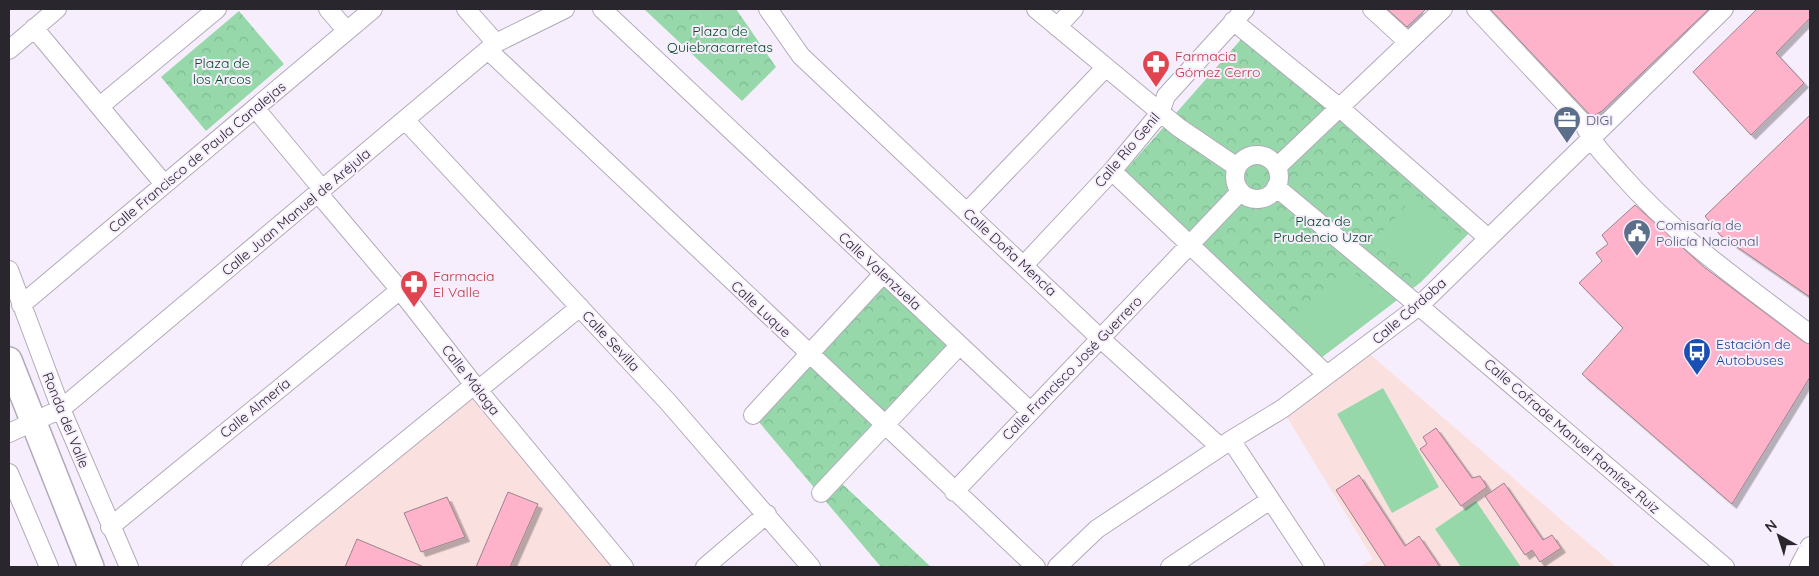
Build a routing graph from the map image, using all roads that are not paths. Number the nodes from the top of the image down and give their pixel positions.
1 (57, 9) edge
2 (216, 9) edge
3 (328, 9) edge
4 (373, 9) edge
5 (466, 9) edge
6 (565, 9) edge
7 (602, 9) edge
8 (768, 9) edge
9 (1036, 9) edge
10 (1074, 9) edge
11 (1372, 9) edge
12 (1443, 9) edge
13 (1476, 9) edge
14 (1724, 9) edge
15 (1239, 15) edge
16 (1057, 27) junction
17 (34, 28) junction
18 (347, 31) junction
19 (1408, 42) junction
20 (492, 47) junction
21 (9, 50) edge
22 (1106, 67) junction
23 (100, 106) junction
24 (254, 108) junction
25 (1340, 108) junction
26 (1160, 113) junction
27 (405, 120) junction
28 (1590, 139) junction
29 (1237, 167) junction
30 (1277, 167) junction
31 (1112, 171) junction
32 (164, 184) junction
33 (1276, 188) junction
34 (320, 191) junction
35 (1240, 192) junction
36 (967, 212) junction
37 (1488, 238) junction
38 (1190, 244) junction
39 (1024, 265) junction
40 (9, 270) edge
41 (883, 274) junction
42 (400, 290) junction
43 (21, 305) junction
44 (1419, 306) junction
45 (580, 307) junction
46 (1810, 334) edge
47 (1101, 339) junction
48 (959, 346) junction
49 (809, 354) junction
50 (9, 360) edge
51 (1327, 374) junction
52 (476, 388) junction
53 (61, 409) junction
54 (1030, 411) junction
55 (753, 415) dead end
56 (32, 424) junction
57 (885, 426) junction
58 (9, 433) edge
59 (1225, 443) junction
60 (9, 473) edge
61 (954, 492) junction
62 (821, 493) dead end
63 (1270, 500) junction
64 (767, 514) junction
65 (110, 527) junction
66 (1810, 546) edge
67 (1065, 564) edge
68 (1309, 565) edge
69 (49, 567) edge
70 (91, 567) edge
71 (129, 567) edge
72 (251, 567) edge
73 (624, 567) edge
74 (705, 567) edge
75 (811, 567) edge
76 (1036, 567) edge
77 (1170, 567) edge
78 (1725, 567) edge
79 (1799, 567) edge

1 - 17 street
2 - 23 street
3 - 18 street
4 - 18 street, Calle Francisco de Paula Canalejas
5 - 20 street, Calle Luque
6 - 20 street, Calle Juan Manuel de Aréjula
7 - 41 street, Calle Valenzuela
8 - 36 street, Calle Doña Mencía
9 - 16 street
10 - 16 street
11 - 19 street
12 - 19 street
13 - 28 street
14 - 28 street, Calle Córdoba
15 - 25 street
15 - 26 street, Calle Río Genil
16 - 22 street
17 - 21 street
17 - 23 street
18 - 24 street, Calle Francisco de Paula Canalejas
19 - 25 street
20 - 27 street, Calle Juan Manuel de Aréjula
20 - 49 street, Calle Luque
22 - 26 street
22 - 36 street
23 - 32 street
24 - 32 street, Calle Francisco de Paula Canalejas
24 - 34 street, Calle Málaga
25 - 30 street
25 - 37 street
26 - 29 street
26 - 31 street, Calle Río Genil
27 - 34 street, Calle Juan Manuel de Aréjula
27 - 45 street, Calle Sevilla
28 - 37 street, Calle Córdoba
28 - 46 street
29 - 30 street
29 - 35 street
30 - 33 street
31 - 38 street
31 - 39 street, Calle Río Genil
32 - 43 street, Calle Francisco de Paula Canalejas
33 - 35 street
33 - 44 street
34 - 42 street, Calle Málaga
34 - 53 street, Calle Juan Manuel de Aréjula
35 - 38 street, Calle Francisco José Guerrero
36 - 39 street, Calle Doña Mencía
37 - 44 street, Calle Córdoba
38 - 47 street, Calle Francisco José Guerrero
38 - 51 street
39 - 47 street, Calle Doña Mencía
40 - 43 street, Ronda del Valle
41 - 48 street, Calle Valenzuela
41 - 49 street
42 - 52 street, Calle Málaga
42 - 65 street, Calle Almería
43 - 53 street, Ronda del Valle
44 - 51 street, Calle Córdoba
44 - 78 street, Calle Cofrade Manuel Ramírez Ruiz
45 - 52 street
45 - 64 street, Calle Sevilla
47 - 54 street, Calle Francisco José Guerrero
47 - 59 street, Calle Doña Mencía
48 - 54 street, Calle Valenzuela
48 - 57 street
49 - 55 street
49 - 57 street, Calle Luque
50 - 56 street
51 - 59 street, Calle Córdoba
52 - 72 street
52 - 73 street, Calle Málaga
53 - 56 street, Calle Juan Manuel de Aréjula
53 - 65 street, Ronda del Valle
54 - 61 street, Calle Francisco José Guerrero
56 - 58 street, Calle Juan Manuel de Aréjula
56 - 70 street
57 - 61 street, Calle Luque
57 - 62 street
59 - 63 street, Calle Doña Mencía
59 - 67 street, Calle Córdoba
60 - 69 street
61 - 76 street, Calle Luque
63 - 68 street, Calle Doña Mencía
63 - 77 street
64 - 74 street
64 - 75 street, Calle Sevilla
65 - 71 street, Ronda del Valle
66 - 79 street

